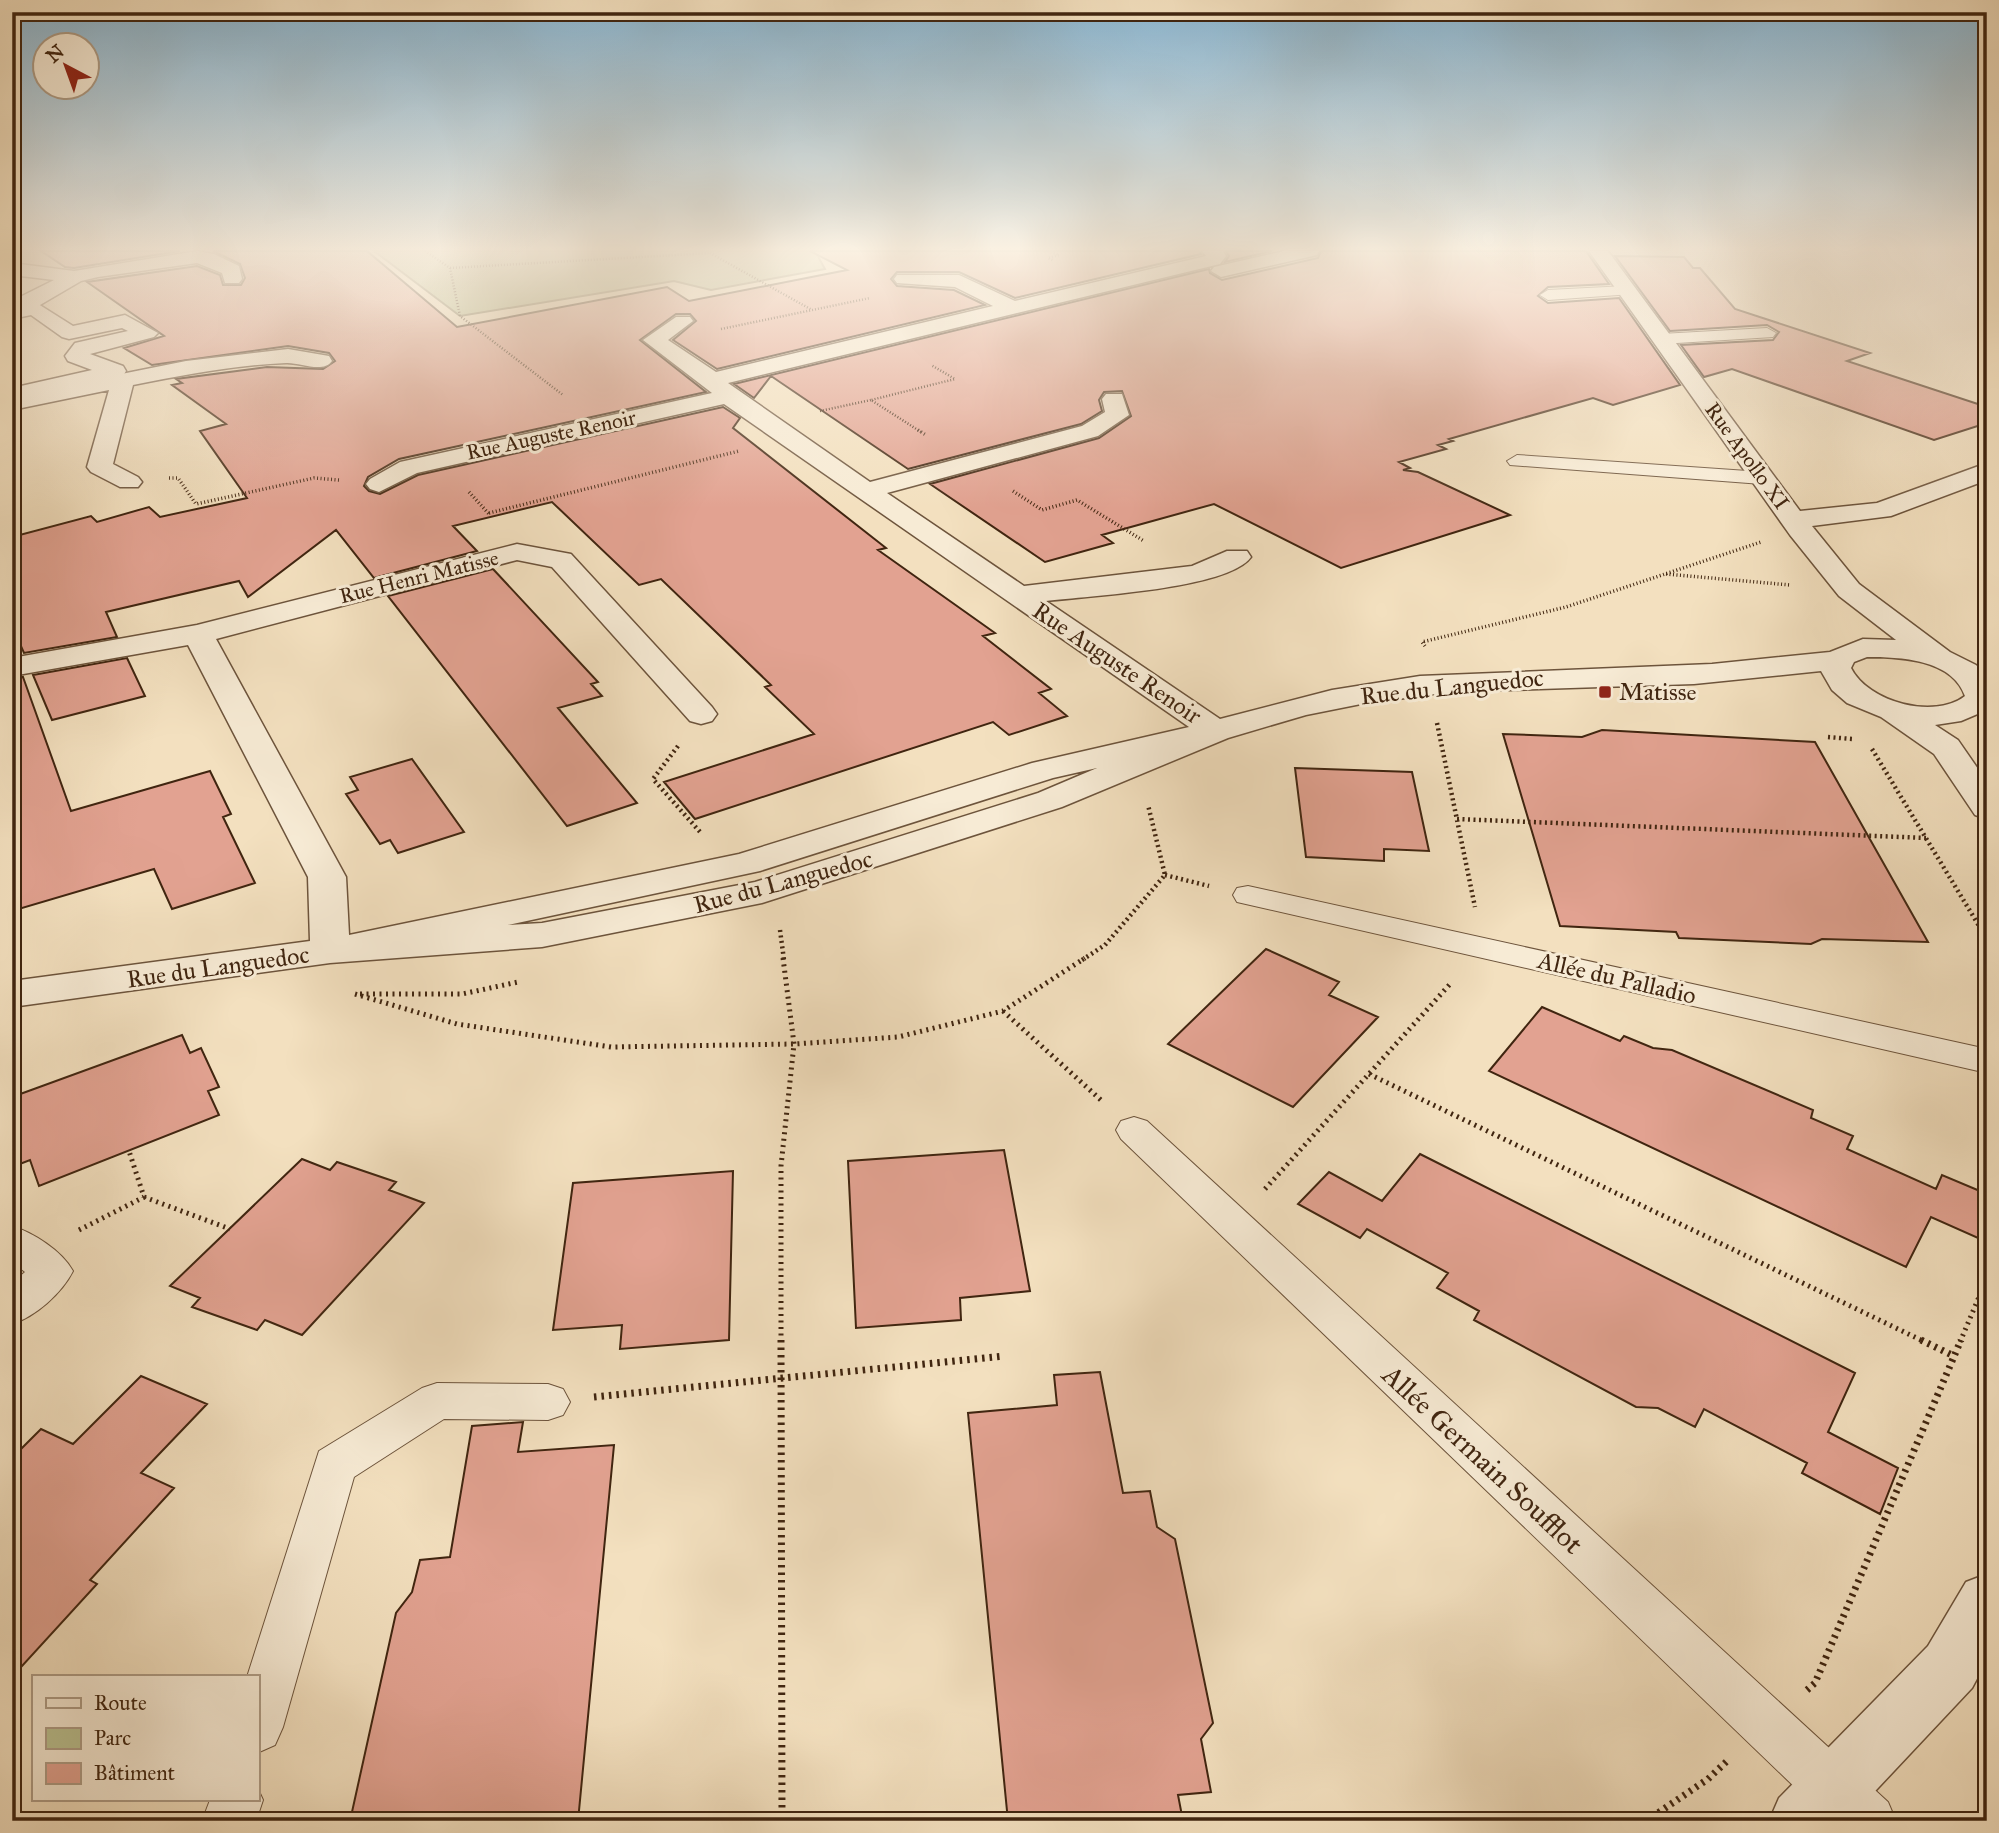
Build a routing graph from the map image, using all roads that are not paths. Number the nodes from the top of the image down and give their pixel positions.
1 (132, 337) edge
2 (659, 337) edge
3 (892, 337) edge
4 (1659, 337) edge
5 (1704, 337) edge
6 (1661, 339) junction
7 (321, 361) dead end
8 (123, 381) junction
9 (720, 388) junction
10 (12, 395) edge
11 (1114, 399) dead end
12 (12, 403) edge
13 (1517, 461) dead end
14 (1987, 471) edge
15 (1762, 478) junction
16 (129, 482) road end
17 (379, 484) road end
18 (865, 491) junction
19 (1796, 524) junction
20 (1237, 557) dead end
21 (1849, 590) junction
22 (1017, 596) junction
23 (198, 634) junction
24 (1843, 656) junction
25 (12, 667) edge
26 (1963, 668) edge
27 (1693, 675) junction
28 (1869, 700) junction
29 (1976, 708) edge
30 (701, 714) road end
31 (1216, 731) junction
32 (1946, 747) junction
33 (1987, 808) edge
34 (1248, 895) dead end
35 (330, 951) junction
36 (105, 983) junction
37 (12, 994) edge
38 (12, 1008) edge
39 (1987, 1061) edge
40 (1134, 1130) road end
41 (22, 1247) edge
42 (12, 1308) edge
43 (548, 1402) road end
44 (1987, 1602) edge
45 (259, 1720) edge
46 (236, 1801) edge
47 (1834, 1810) edge
48 (229, 1821) edge

1 - 10 street
2 - 9 street, Rue Auguste Renoir
3 - 9 street, Rue Auguste Renoir
4 - 6 street, Rue Apollo XI
5 - 6 lane
6 - 15 street, Rue Apollo XI
7 - 8 street
8 - 12 street
8 - 16 street
9 - 17 street, Rue Auguste Renoir
9 - 18 street, Rue Auguste Renoir
11 - 18 street
13 - 15 lane
14 - 19 street
15 - 19 street, Rue Apollo XI
18 - 22 street, Rue Auguste Renoir
19 - 21 street, Rue Apollo XI
20 - 22 street, Rue Auguste Renoir
21 - 24 street
21 - 26 street, Rue Apollo XI
22 - 31 street, Rue Auguste Renoir
23 - 25 street, Rue Henri Matisse
23 - 30 street, Rue Henri Matisse
23 - 35 street
24 - 26 street, Rue du Languedoc
24 - 27 street, Rue du Languedoc
24 - 28 street
26 - 29 street, Rue Apollo XI
27 - 28 street, Rue du Languedoc
27 - 31 street, Rue du Languedoc
28 - 29 street, Rue du Languedoc
28 - 32 street
29 - 32 street
31 - 35 street, Rue du Languedoc
32 - 33 street
34 - 39 lane, Allée du Palladio
35 - 36 street, Rue du Languedoc
36 - 37 street, Rue du Languedoc
36 - 38 street, Rue du Languedoc
40 - 47 lane, Allée Germain Soufflot
41 - 42 lane
43 - 45 lane
44 - 47 street
46 - 48 lane

